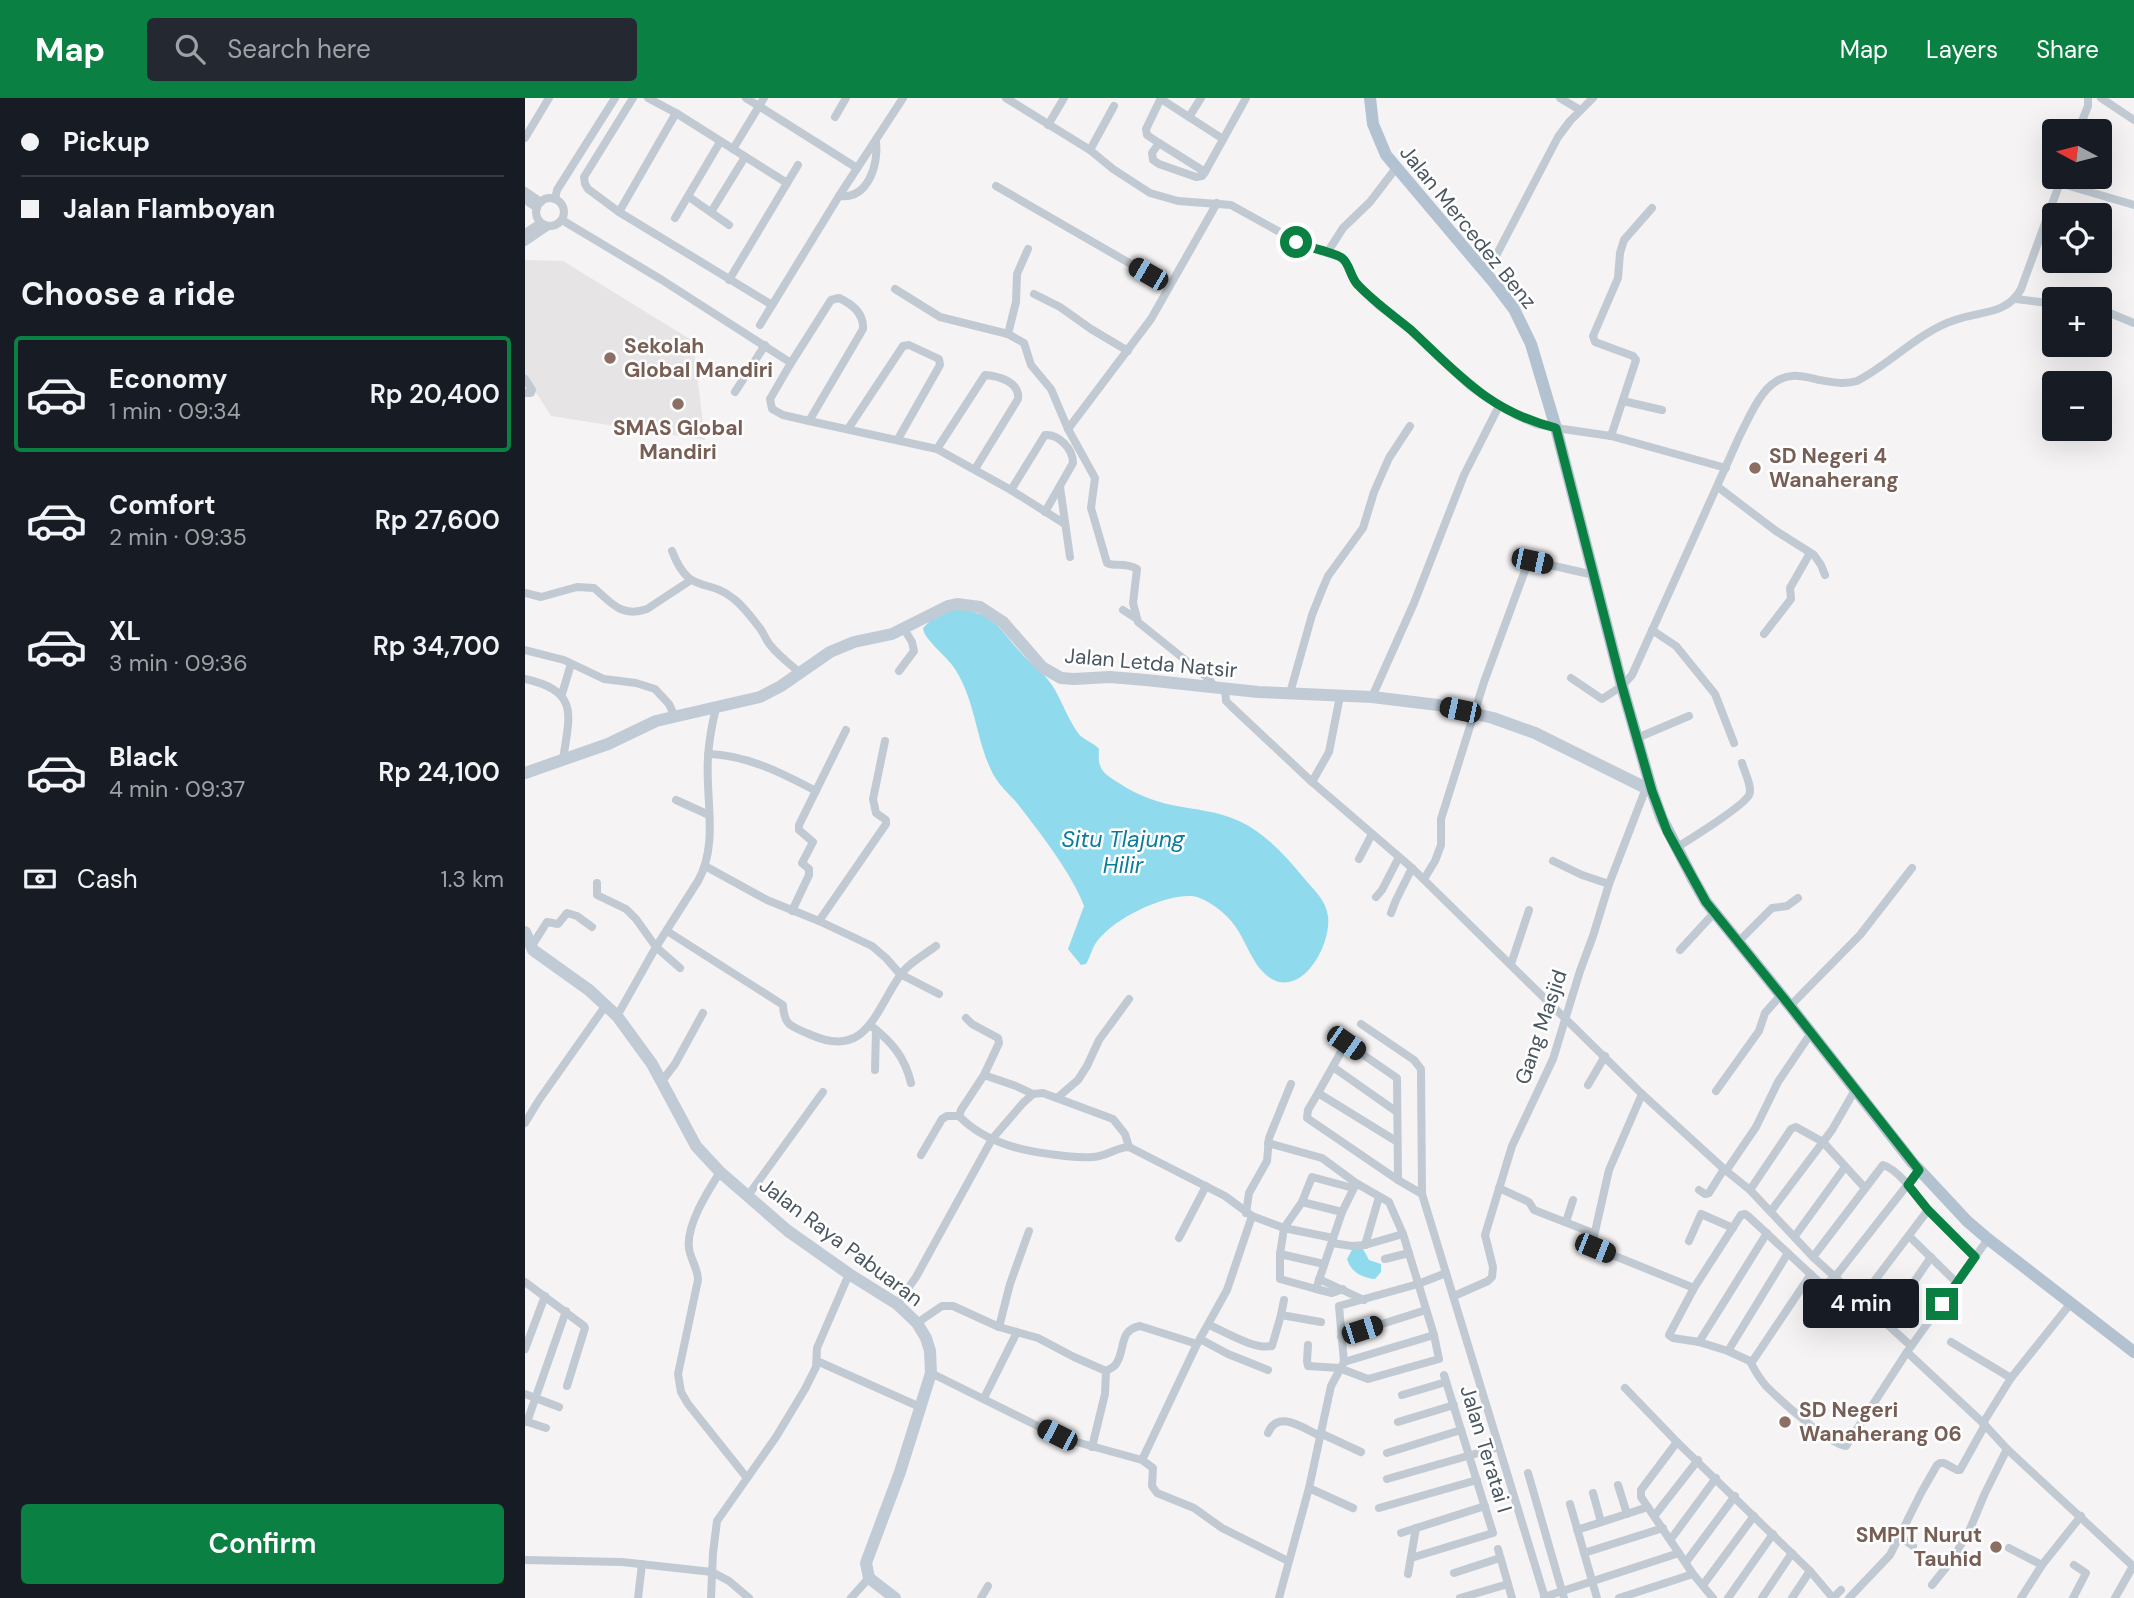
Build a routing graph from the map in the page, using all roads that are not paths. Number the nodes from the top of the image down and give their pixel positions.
1 (549, 98) edge
2 (615, 98) edge
3 (633, 98) edge
4 (647, 98) edge
5 (746, 98) edge
6 (903, 98) edge
7 (1006, 98) edge
8 (1064, 98) edge
9 (1201, 98) edge
10 (1246, 98) edge
11 (1370, 98) edge
12 (1560, 98) edge
13 (1593, 98) edge
14 (2088, 98) edge
15 (2101, 98) edge
16 (844, 99) edge
17 (1161, 99) edge
18 (762, 102) edge
19 (1114, 106) dead end
20 (1580, 110) junction
21 (676, 113) junction
22 (835, 117) dead end
23 (1189, 117) junction
24 (2083, 119) edge
25 (2134, 120) edge
26 (1048, 125) junction
27 (528, 127) edge
28 (525, 138) edge
29 (1223, 139) junction
30 (876, 141) junction
31 (720, 142) junction
32 (1159, 144) junction
33 (733, 149) junction
34 (1090, 150) junction
35 (745, 157) junction
36 (798, 165) dead end
37 (857, 168) junction
38 (1396, 168) junction
39 (1205, 172) junction
40 (787, 183) junction
41 (996, 186) dead end
42 (2057, 189) edge
43 (2087, 189) edge
44 (525, 191) edge
45 (839, 196) junction
46 (689, 197) junction
47 (555, 199) junction
48 (525, 200) edge
49 (1217, 203) junction
50 (539, 205) junction
51 (2134, 205) edge
52 (1652, 208) dead end
53 (619, 212) junction
54 (711, 212) junction
55 (675, 218) dead end
56 (562, 220) junction
57 (544, 225) junction
58 (729, 225) dead end
59 (525, 233) edge
60 (525, 242) edge
61 (1028, 249) dead end
62 (1327, 253) junction
63 (1487, 273) junction
64 (729, 280) junction
65 (1169, 286) junction
66 (895, 289) dead end
67 (1034, 294) dead end
68 (2016, 299) junction
69 (2042, 302) edge
70 (772, 305) junction
71 (2112, 314) edge
72 (2134, 323) edge
73 (760, 326) dead end
74 (1009, 334) junction
75 (765, 345) junction
76 (1128, 351) junction
77 (791, 363) junction
78 (525, 379) edge
79 (735, 392) dead end
80 (525, 393) edge
81 (1623, 401) junction
82 (1499, 406) junction
83 (1662, 410) dead end
84 (809, 421) junction
85 (1410, 426) dead end
86 (1556, 428) junction
87 (848, 429) junction
88 (1068, 429) junction
89 (1611, 436) junction
90 (898, 439) junction
91 (937, 449) junction
92 (1726, 468) junction
93 (975, 469) junction
94 (1061, 487) junction
95 (1718, 487) junction
96 (1011, 490) junction
97 (1045, 512) junction
98 (1065, 524) junction
99 (672, 551) dead end
100 (1810, 553) junction
101 (1070, 557) dead end
102 (1594, 575) junction
103 (1825, 575) dead end
104 (691, 580) junction
105 (525, 593) edge
106 (1123, 610) dead end
107 (1137, 619) junction
108 (904, 629) junction
109 (1651, 630) junction
110 (1764, 634) dead end
111 (525, 650) edge
112 (571, 664) junction
113 (899, 671) dead end
114 (799, 672) junction
115 (1570, 678) dead end
116 (525, 679) edge
117 (1622, 686) junction
118 (1220, 687) junction
119 (1290, 693) junction
120 (562, 694) junction
121 (1340, 696) junction
122 (1372, 697) junction
123 (716, 708) junction
124 (1476, 713) junction
125 (674, 715) junction
126 (1689, 716) dead end
127 (846, 730) dead end
128 (1637, 738) junction
129 (885, 741) dead end
130 (1734, 743) dead end
131 (708, 754) junction
132 (563, 759) junction
133 (1742, 763) dead end
134 (525, 773) edge
135 (1312, 782) junction
136 (1649, 790) junction
137 (816, 791) junction
138 (676, 800) dead end
139 (709, 815) junction
140 (1372, 834) junction
141 (1676, 848) junction
142 (1399, 857) junction
143 (1359, 859) dead end
144 (1553, 861) dead end
145 (705, 866) junction
146 (1412, 868) junction
147 (1912, 868) dead end
148 (1424, 879) junction
149 (597, 883) dead end
150 (1609, 884) junction
151 (1376, 897) dead end
152 (1798, 898) dead end
153 (1529, 910) dead end
154 (792, 911) junction
155 (1715, 912) junction
156 (1391, 913) dead end
157 (819, 921) junction
158 (592, 927) dead end
159 (667, 931) junction
160 (525, 932) edge
161 (1738, 942) junction
162 (936, 946) dead end
163 (531, 947) junction
164 (656, 947) junction
165 (1680, 950) dead end
166 (1511, 964) junction
167 (680, 968) dead end
168 (901, 974) junction
169 (939, 995) dead end
170 (1781, 995) junction
171 (1129, 999) dead end
172 (606, 1005) junction
173 (1790, 1006) junction
174 (703, 1013) dead end
175 (617, 1016) junction
176 (966, 1018) dead end
177 (1566, 1018) junction
178 (1361, 1024) dead end
179 (873, 1028) junction
180 (1811, 1033) junction
181 (1605, 1056) junction
182 (1333, 1067) junction
183 (875, 1070) dead end
184 (984, 1075) junction
185 (662, 1081) junction
186 (911, 1083) dead end
187 (1291, 1084) dead end
188 (1588, 1085) dead end
189 (1855, 1090) junction
190 (1716, 1091) dead end
191 (823, 1092) dead end
192 (1318, 1093) junction
193 (1033, 1094) junction
194 (1642, 1094) junction
195 (1057, 1098) junction
196 (1397, 1111) junction
197 (959, 1116) junction
198 (525, 1123) edge
199 (992, 1139) junction
200 (1396, 1141) junction
201 (1823, 1142) junction
202 (1268, 1143) junction
203 (1129, 1147) junction
204 (921, 1155) dead end
205 (1845, 1167) junction
206 (1725, 1170) junction
207 (1919, 1170) junction
208 (720, 1172) junction
209 (1398, 1180) junction
210 (1908, 1185) junction
211 (1206, 1186) junction
212 (1355, 1186) junction
213 (1499, 1188) junction
214 (1865, 1188) junction
215 (1699, 1190) dead end
216 (1750, 1190) junction
217 (1422, 1194) junction
218 (747, 1197) junction
219 (1379, 1197) junction
220 (1573, 1200) dead end
221 (1302, 1202) junction
222 (1928, 1210) junction
223 (1771, 1211) junction
224 (1342, 1212) junction
225 (1249, 1214) junction
226 (1566, 1222) junction
227 (1284, 1228) junction
228 (1733, 1228) junction
229 (1029, 1231) dead end
230 (1593, 1233) junction
231 (1767, 1233) junction
232 (1403, 1234) junction
233 (1795, 1236) junction
234 (1909, 1236) junction
235 (1178, 1238) dead end
236 (1988, 1239) junction
237 (1333, 1240) junction
238 (1689, 1241) dead end
239 (1365, 1245) junction
240 (1409, 1253) junction
241 (1788, 1253) junction
242 (1280, 1254) junction
243 (1814, 1257) junction
244 (1931, 1257) junction
245 (1975, 1257) junction
246 (1385, 1259) dead end
247 (1324, 1264) junction
248 (1446, 1273) junction
249 (849, 1274) junction
250 (1811, 1274) junction
251 (1835, 1277) junction
252 (1319, 1279) junction
253 (525, 1282) edge
254 (1957, 1283) junction
255 (1418, 1284) junction
256 (1694, 1288) junction
257 (1316, 1289) junction
258 (1343, 1289) junction
259 (1459, 1294) junction
260 (545, 1296) junction
261 (1284, 1300) dead end
262 (1364, 1300) junction
263 (1860, 1300) junction
264 (2071, 1303) junction
265 (897, 1304) junction
266 (1426, 1310) junction
267 (566, 1311) junction
268 (1281, 1315) junction
269 (1321, 1322) dead end
270 (917, 1323) junction
271 (1886, 1323) junction
272 (1209, 1325) junction
273 (999, 1327) junction
274 (1017, 1332) junction
275 (1434, 1335) junction
276 (1341, 1337) junction
277 (1198, 1342) junction
278 (1699, 1342) junction
279 (1951, 1342) dead end
280 (1308, 1345) dead end
281 (525, 1349) edge
282 (1909, 1349) junction
283 (1728, 1351) junction
284 (2134, 1352) edge
285 (817, 1361) junction
286 (1751, 1363) junction
287 (1341, 1365) junction
288 (1268, 1370) dead end
289 (1106, 1371) junction
290 (931, 1373) junction
291 (2011, 1378) junction
292 (567, 1386) dead end
293 (1625, 1388) dead end
294 (525, 1394) edge
295 (1402, 1395) dead end
296 (535, 1398) junction
297 (984, 1398) junction
298 (1454, 1405) junction
299 (559, 1407) dead end
300 (921, 1407) junction
301 (526, 1422) edge
302 (1398, 1422) dead end
303 (1984, 1424) junction
304 (546, 1428) dead end
305 (1461, 1430) junction
306 (1268, 1433) dead end
307 (1320, 1434) junction
308 (1677, 1442) junction
309 (1092, 1447) junction
310 (1499, 1447) junction
311 (2007, 1449) junction
312 (1361, 1452) dead end
313 (1387, 1453) dead end
314 (1469, 1456) junction
315 (1142, 1460) junction
316 (1698, 1460) junction
317 (1528, 1473) dead end
318 (747, 1478) junction
319 (1716, 1478) junction
320 (1387, 1479) dead end
321 (1477, 1480) junction
322 (1618, 1485) dead end
323 (1309, 1488) junction
324 (1593, 1493) dead end
325 (1735, 1496) junction
326 (1570, 1504) dead end
327 (1485, 1506) junction
328 (1648, 1507) junction
329 (1353, 1508) dead end
330 (1379, 1508) dead end
331 (1627, 1514) junction
332 (1655, 1516) junction
333 (1754, 1516) junction
334 (2081, 1516) junction
335 (1601, 1522) junction
336 (1416, 1528) junction
337 (1663, 1528) junction
338 (1577, 1530) junction
339 (1401, 1533) dead end
340 (1773, 1534) junction
341 (1900, 1537) junction
342 (1671, 1539) junction
343 (1913, 1546) dead end
344 (2009, 1548) dead end
345 (1679, 1552) junction
346 (1584, 1553) junction
347 (1792, 1553) junction
348 (1411, 1558) junction
349 (525, 1560) edge
350 (1288, 1561) junction
351 (1686, 1562) junction
352 (642, 1564) junction
353 (2042, 1565) junction
354 (2074, 1565) dead end
355 (2134, 1566) edge
356 (1810, 1571) junction
357 (712, 1572) junction
358 (1454, 1573) dead end
359 (1408, 1574) dead end
360 (1693, 1574) junction
361 (869, 1578) junction
362 (1592, 1581) junction
363 (1508, 1584) junction
364 (1703, 1585) junction
365 (1932, 1585) dead end
366 (988, 1587) dead end
367 (1841, 1590) dead end
368 (1553, 1595) edge
369 (638, 1598) edge
370 (711, 1598) edge
371 (749, 1598) edge
372 (851, 1598) edge
373 (895, 1598) edge
374 (981, 1598) edge
375 (1279, 1598) edge
376 (1460, 1598) edge
377 (1511, 1598) edge
378 (1597, 1598) edge
379 (1619, 1598) edge
380 (1712, 1598) edge
381 (1725, 1598) edge
382 (1762, 1598) edge
383 (1792, 1598) edge
384 (1833, 1598) edge
385 (1849, 1598) edge
386 (2021, 1598) edge
387 (2073, 1598) edge
388 (2115, 1598) edge

1 - 27 street
2 - 47 street
3 - 53 street
4 - 21 street
5 - 18 street
6 - 30 street
7 - 26 street
8 - 26 street
9 - 23 street
10 - 29 street
11 - 38 main road, Jalan Mercedez Benz
12 - 20 street
13 - 20 street
14 - 24 street
15 - 25 street
16 - 22 street
17 - 23 street
17 - 32 street
18 - 33 street
18 - 37 street
19 - 34 street
20 - 63 street
21 - 31 street
21 - 53 street
23 - 29 street
26 - 34 street
27 - 28 street
29 - 39 street
30 - 37 street
30 - 45 street
31 - 33 street
31 - 46 street
32 - 39 street
32 - 39 street
33 - 35 street
34 - 49 street
35 - 40 street
35 - 54 street
36 - 40 street
37 - 45 street
38 - 62 street
38 - 63 main road, Jalan Mercedez Benz
40 - 64 street
41 - 65 street
42 - 68 street
43 - 51 street
44 - 50 street
45 - 70 street
46 - 54 street
46 - 55 street
47 - 50 street
47 - 56 street
48 - 50 street
49 - 62 street
49 - 65 street
50 - 57 street
52 - 81 street
53 - 64 street
54 - 58 street
56 - 57 street
56 - 75 street
57 - 59 street
57 - 60 street
61 - 74 street
62 - 82 street
63 - 86 main road, Jalan Mercedez Benz
64 - 70 street
65 - 76 street
66 - 74 street
67 - 76 street
68 - 69 street
68 - 92 street
70 - 73 street
71 - 72 street
74 - 88 street
75 - 77 street
75 - 79 street
76 - 88 street
77 - 84 street
77 - 84 street
78 - 80 street
81 - 83 street
81 - 89 street
82 - 86 street
82 - 122 street
84 - 87 street
85 - 119 street
86 - 89 street
86 - 102 main road, Jalan Mercedez Benz
87 - 90 street
87 - 90 street
88 - 107 street
89 - 92 street
90 - 91 street
91 - 93 street
91 - 93 street
92 - 95 street
93 - 96 street
94 - 96 street
94 - 97 street
94 - 98 street
95 - 100 street
95 - 109 street
96 - 97 street
97 - 98 street
98 - 101 street
99 - 104 street
100 - 103 street
100 - 110 street
102 - 117 main road, Jalan Mercedez Benz
102 - 124 street
104 - 105 street
104 - 114 street
106 - 107 street
107 - 118 street
108 - 113 street
108 - 114 street, Jalan Letda Natsir
108 - 118 street, Jalan Letda Natsir
109 - 117 street
109 - 130 street
111 - 112 street
112 - 120 street
112 - 125 street
114 - 123 street, Jalan Letda Natsir
115 - 117 street
116 - 120 street
117 - 128 main road, Jalan Mercedez Benz
118 - 119 street, Jalan Letda Natsir
118 - 135 street
119 - 121 street, Jalan Letda Natsir
120 - 132 street
121 - 122 street, Jalan Letda Natsir
121 - 135 street
122 - 124 street, Jalan Letda Natsir
123 - 125 street, Jalan Letda Natsir
123 - 131 street
124 - 136 street, Jalan Letda Natsir
124 - 148 street
125 - 132 street, Jalan Letda Natsir
126 - 128 street
127 - 137 street
128 - 136 main road, Jalan Mercedez Benz
129 - 157 street
131 - 137 street
131 - 139 street
132 - 134 street, Jalan Letda Natsir
133 - 141 street
135 - 140 street
136 - 141 main road, Jalan Mercedez Benz
136 - 150 street, Gang Masjid
137 - 154 street
138 - 139 street
139 - 145 street
140 - 142 street
140 - 143 street
141 - 155 main road, Jalan Mercedez Benz
142 - 146 street
142 - 151 street
144 - 150 street
145 - 154 street
145 - 159 street
146 - 148 street
146 - 156 street
147 - 173 street
148 - 166 street
149 - 164 street
150 - 177 street, Gang Masjid
152 - 161 street
153 - 166 street
154 - 157 street
155 - 161 main road, Jalan Mercedez Benz
155 - 165 street
157 - 168 street
158 - 163 street
159 - 164 street
159 - 179 street
160 - 163 street
161 - 170 main road, Jalan Mercedez Benz
162 - 168 street
163 - 172 street, Jalan Raya Pabuaran
164 - 167 street
164 - 175 street
166 - 177 street
168 - 169 street
168 - 179 street
170 - 173 main road, Jalan Mercedez Benz
170 - 190 street
171 - 195 street
172 - 175 street, Jalan Raya Pabuaran
172 - 198 street
173 - 180 main road, Jalan Mercedez Benz
174 - 185 street
175 - 185 street, Jalan Raya Pabuaran
176 - 184 street
177 - 181 street
177 - 213 street, Gang Masjid
178 - 217 street
179 - 183 street
179 - 186 street
180 - 189 main road, Jalan Mercedez Benz
180 - 206 street
181 - 188 street
181 - 194 street
182 - 192 street
182 - 196 street
182 - 196 street
184 - 193 street
184 - 197 street
185 - 208 street, Jalan Raya Pabuaran
187 - 202 street
189 - 201 street
189 - 207 main road, Jalan Mercedez Benz
191 - 218 street
192 - 200 street
192 - 209 street
193 - 195 street
193 - 199 street
194 - 206 street
194 - 230 street
195 - 203 street
196 - 200 street
197 - 199 street
197 - 204 street
199 - 203 street
199 - 265 street
200 - 209 street
201 - 205 street
201 - 216 street
201 - 223 street
202 - 212 street
202 - 225 street
203 - 211 street
205 - 214 street
205 - 233 street
206 - 215 street
206 - 216 street
207 - 210 street
207 - 236 main road, Jalan Mercedez Benz
208 - 218 street, Jalan Raya Pabuaran
208 - 318 street
209 - 217 street
210 - 214 street
210 - 222 street
210 - 251 street
211 - 225 street
211 - 235 street
212 - 219 street
212 - 221 street
212 - 224 street
213 - 226 street
213 - 259 street, Gang Masjid
214 - 243 street
216 - 223 street
217 - 248 street
218 - 249 street, Jalan Raya Pabuaran
219 - 232 street
219 - 239 street
220 - 226 street
221 - 224 street
221 - 227 street
222 - 234 street
222 - 245 street
223 - 233 street
224 - 237 street
225 - 227 street
225 - 272 street
226 - 230 street
227 - 237 street
227 - 242 street
228 - 231 street
228 - 238 street
228 - 256 street
229 - 273 street
230 - 256 street
231 - 241 street
231 - 278 street
232 - 239 street
232 - 240 street
233 - 243 street
234 - 244 street
234 - 263 street
236 - 245 street
236 - 264 main road, Jalan Mercedez Benz
237 - 239 street
237 - 247 street
240 - 246 street
240 - 255 street
241 - 250 street
241 - 283 street
242 - 247 street
242 - 257 street
243 - 251 street
244 - 254 street
244 - 271 street
245 - 254 street
247 - 252 street
248 - 255 street
248 - 259 street
249 - 265 street, Jalan Raya Pabuaran
249 - 285 street
250 - 251 street
250 - 286 street
251 - 263 street
252 - 257 street
252 - 258 street
253 - 260 street
254 - 282 street
255 - 262 street
255 - 266 street
256 - 278 street
257 - 258 street
258 - 262 street
259 - 310 street
260 - 267 street
260 - 281 street
261 - 268 street
262 - 276 street
263 - 271 street
264 - 284 main road, Jalan Mercedez Benz
264 - 291 street
265 - 270 street, Jalan Raya Pabuaran
266 - 275 street
266 - 276 street
267 - 292 street
267 - 296 street
268 - 269 street
268 - 272 street
270 - 273 street
270 - 290 street, Jalan Raya Pabuaran
271 - 282 street
272 - 277 street
273 - 274 street
274 - 289 street
274 - 297 street
275 - 287 street
275 - 287 street
276 - 287 street
277 - 288 street
277 - 289 street
277 - 315 street
278 - 283 street
279 - 291 street
280 - 287 street
282 - 286 street
282 - 303 street
283 - 286 street
285 - 300 street
285 - 318 street
287 - 307 street
289 - 309 street
290 - 297 street
290 - 300 street, Jalan Raya Pabuaran
291 - 303 street
293 - 308 street
294 - 296 street
295 - 298 street, Jalan Teratai I
296 - 299 street
296 - 301 street
297 - 309 street
298 - 302 street
298 - 305 street, Jalan Teratai I
300 - 361 street, Jalan Raya Pabuaran
301 - 304 street
303 - 311 street
303 - 341 street
305 - 313 street
305 - 314 street, Jalan Teratai I
306 - 307 street
307 - 312 street
307 - 323 street
308 - 316 street
308 - 328 street
309 - 315 street
310 - 314 street
310 - 368 street
311 - 334 street
311 - 365 street
314 - 320 street
314 - 321 street, Jalan Teratai I
315 - 350 street
316 - 319 street
316 - 332 street
317 - 368 street
318 - 357 street
319 - 325 street
319 - 342 street
321 - 327 street, Jalan Teratai I
321 - 330 street
322 - 331 street
323 - 329 street
323 - 350 street
324 - 335 street
325 - 333 street
325 - 351 street
326 - 338 street
327 - 336 street
327 - 348 street, Jalan Teratai I
328 - 331 street
328 - 332 street
331 - 335 street
332 - 337 street
333 - 340 street
333 - 364 street
334 - 353 street
334 - 355 street
335 - 338 street
336 - 339 street
336 - 348 street
337 - 342 street
337 - 346 street
338 - 346 street
340 - 347 street
340 - 381 street
341 - 343 street
341 - 385 street
342 - 345 street
344 - 353 street
345 - 351 street
345 - 362 street
346 - 362 street
347 - 356 street
347 - 382 street
348 - 359 street
349 - 352 street
350 - 375 street
351 - 360 street
352 - 357 street
352 - 369 street
353 - 386 street
354 - 387 street
355 - 388 street
356 - 383 street
356 - 384 street
357 - 370 street
357 - 371 street
358 - 363 street
360 - 364 street
360 - 379 street
361 - 372 street
361 - 373 street
362 - 368 street
362 - 378 street
363 - 376 street
363 - 377 street
364 - 380 street
366 - 374 street
367 - 384 street
380 - 381 street

